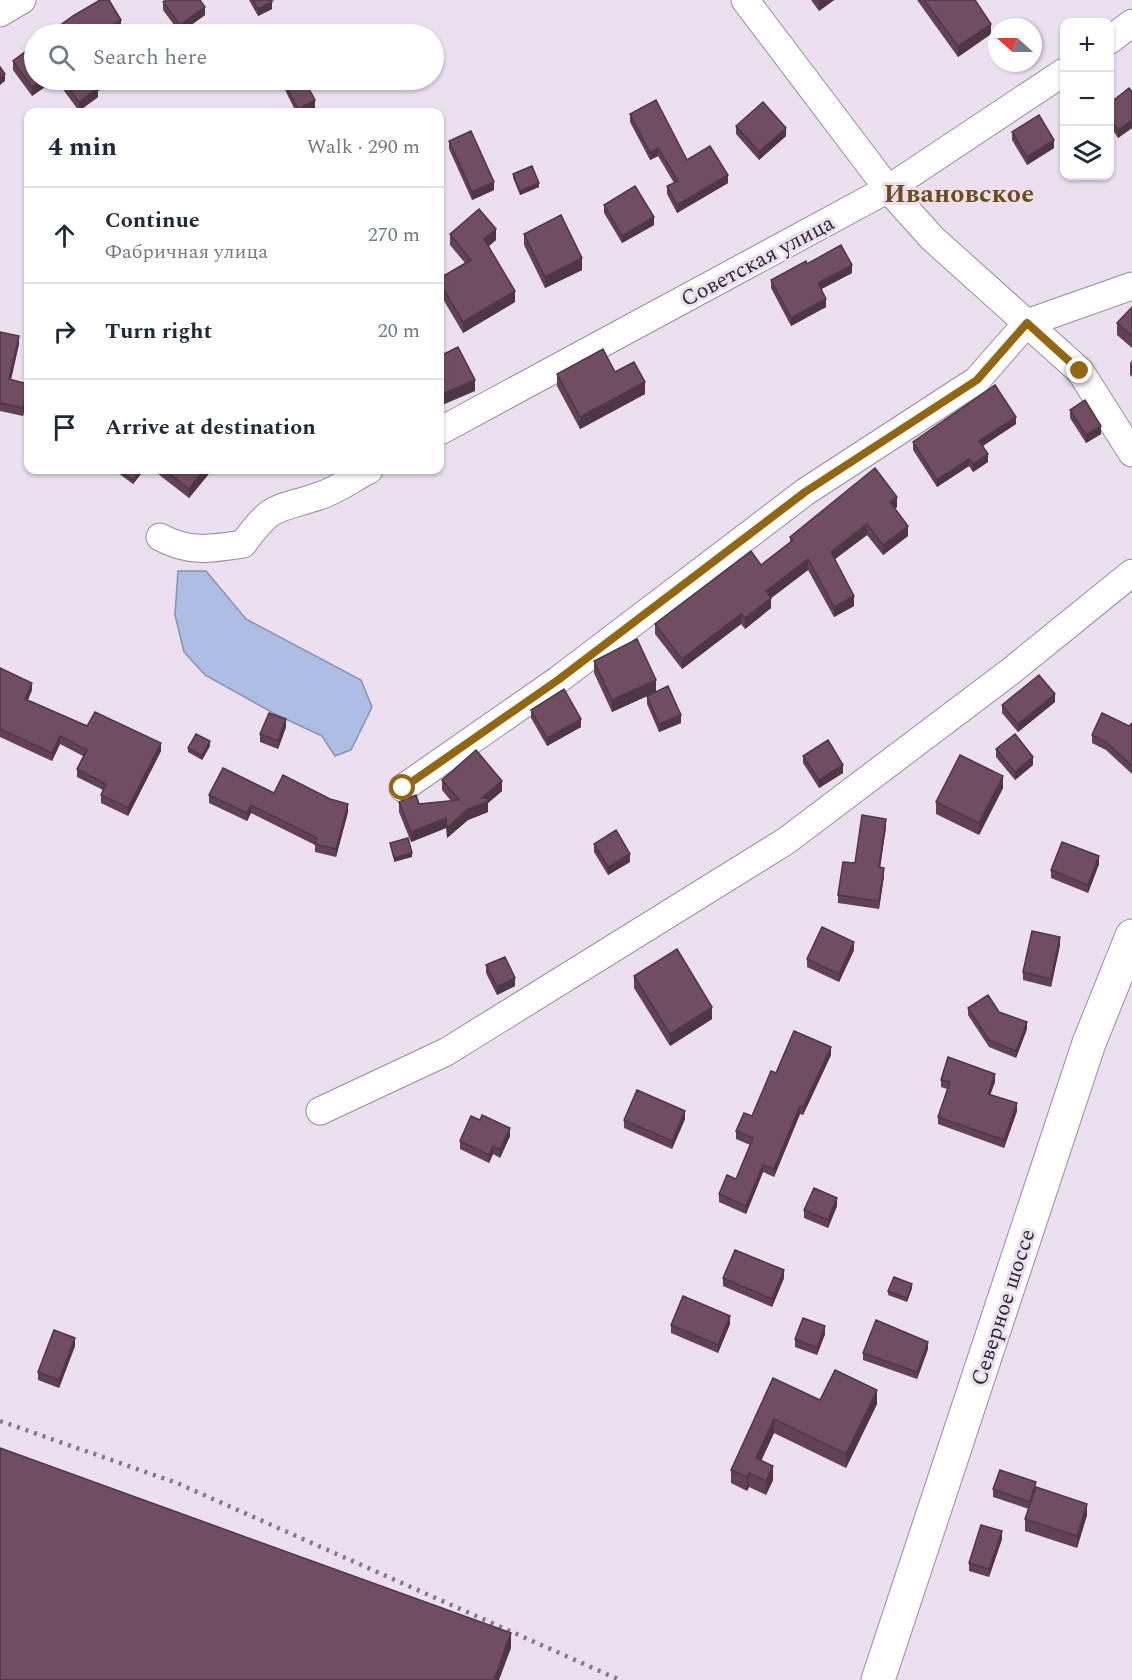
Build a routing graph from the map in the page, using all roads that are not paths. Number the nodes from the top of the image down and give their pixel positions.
1 (22, 0) edge
2 (745, 0) edge
3 (0, 13) edge
4 (1132, 23) edge
5 (1114, 37) edge
6 (1060, 75) edge
7 (888, 189) junction
8 (1132, 286) edge
9 (1027, 323) junction
10 (444, 429) edge
11 (1132, 453) edge
12 (362, 474) edge
13 (160, 537) dead end
14 (1132, 573) edge
15 (403, 788) dead end
16 (1132, 936) edge
17 (320, 1112) dead end
18 (878, 1680) edge

1 - 3 street
2 - 7 street
4 - 5 street
6 - 7 street, Советская улица
7 - 9 street
7 - 10 street, Советская улица
8 - 9 street
9 - 11 street
9 - 15 street
12 - 13 street
14 - 17 street
16 - 18 main road, Северное шоссе

